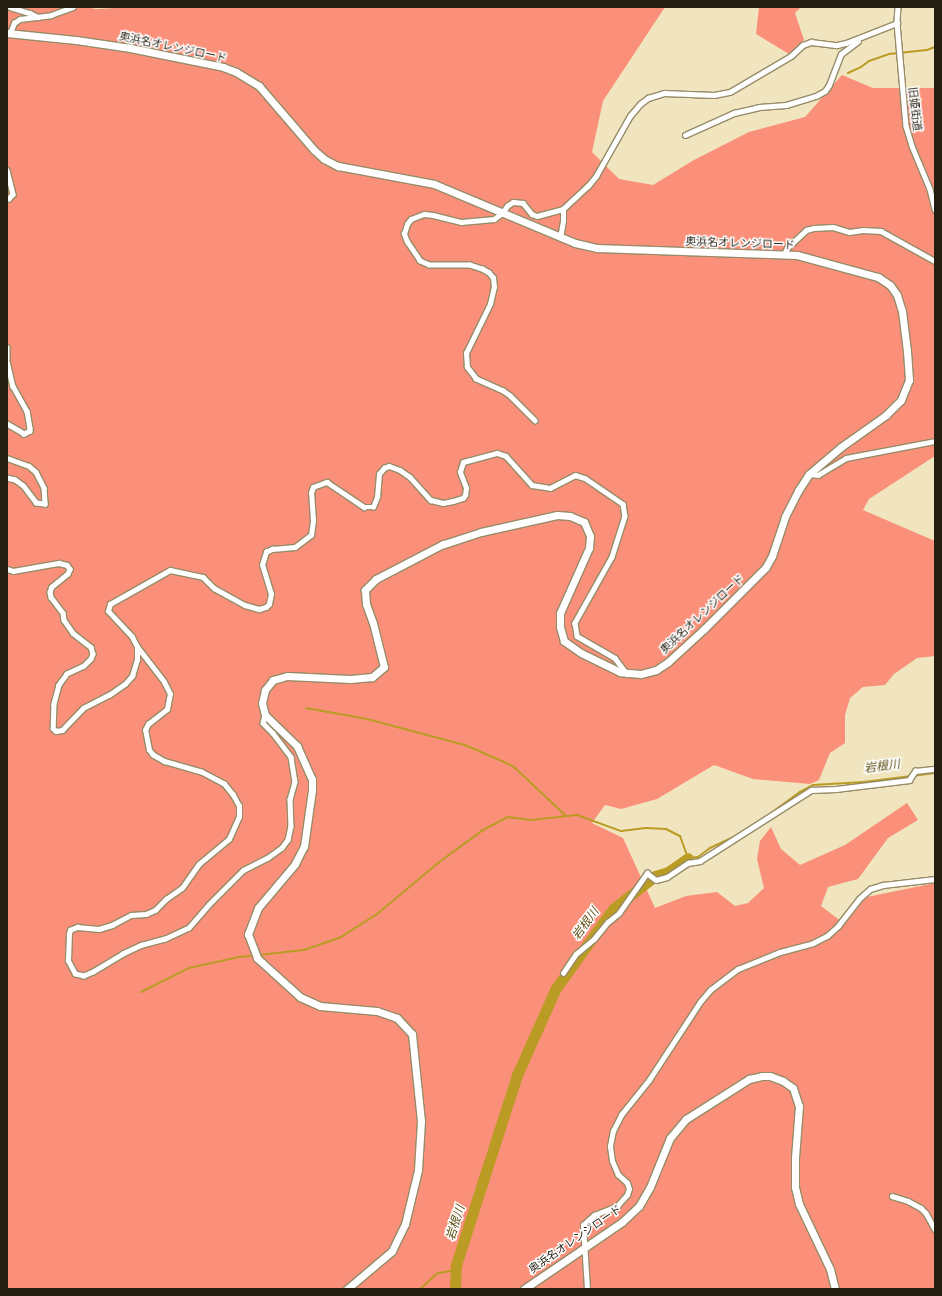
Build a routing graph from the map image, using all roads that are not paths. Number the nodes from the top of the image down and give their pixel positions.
1 (10, 7) edge
2 (73, 7) edge
3 (898, 7) edge
4 (38, 17) junction
5 (897, 23) junction
6 (8, 33) edge
7 (864, 36) junction
8 (685, 135) dead end
9 (7, 170) edge
10 (7, 198) edge
11 (563, 209) junction
12 (935, 209) edge
13 (502, 213) junction
14 (560, 238) junction
15 (784, 254) junction
16 (935, 261) edge
17 (7, 347) edge
18 (7, 359) edge
19 (534, 421) dead end
20 (7, 424) edge
21 (935, 441) edge
22 (7, 458) edge
23 (809, 474) junction
24 (7, 478) edge
25 (7, 569) edge
26 (137, 647) junction
27 (627, 674) junction
28 (265, 715) junction
29 (935, 769) edge
30 (935, 879) edge
31 (563, 973) dead end
32 (892, 1196) dead end
33 (935, 1229) edge
34 (584, 1247) junction
35 (347, 1289) edge
36 (524, 1289) edge
37 (587, 1289) edge
38 (835, 1289) edge

1 - 4 street
2 - 4 street
3 - 5 street, 旧姫街道
4 - 6 street
5 - 7 street
5 - 12 street, 旧姫街道
6 - 13 street, 奥浜名オレンジロード
7 - 8 street
7 - 11 street
9 - 10 street
11 - 13 street
11 - 14 street
13 - 14 street, 奥浜名オレンジロード
13 - 19 street
14 - 15 street, 奥浜名オレンジロード
15 - 16 street
15 - 23 street, 奥浜名オレンジロード
17 - 18 street
18 - 20 street
21 - 23 street
22 - 24 street
23 - 27 street, 奥浜名オレンジロード
25 - 26 street
26 - 27 street
26 - 28 street
27 - 28 street, 奥浜名オレンジロード
28 - 35 street
29 - 31 street
30 - 34 street
32 - 33 street
34 - 36 street, 奥浜名オレンジロード
34 - 37 street
34 - 38 street, 奥浜名オレンジロード

